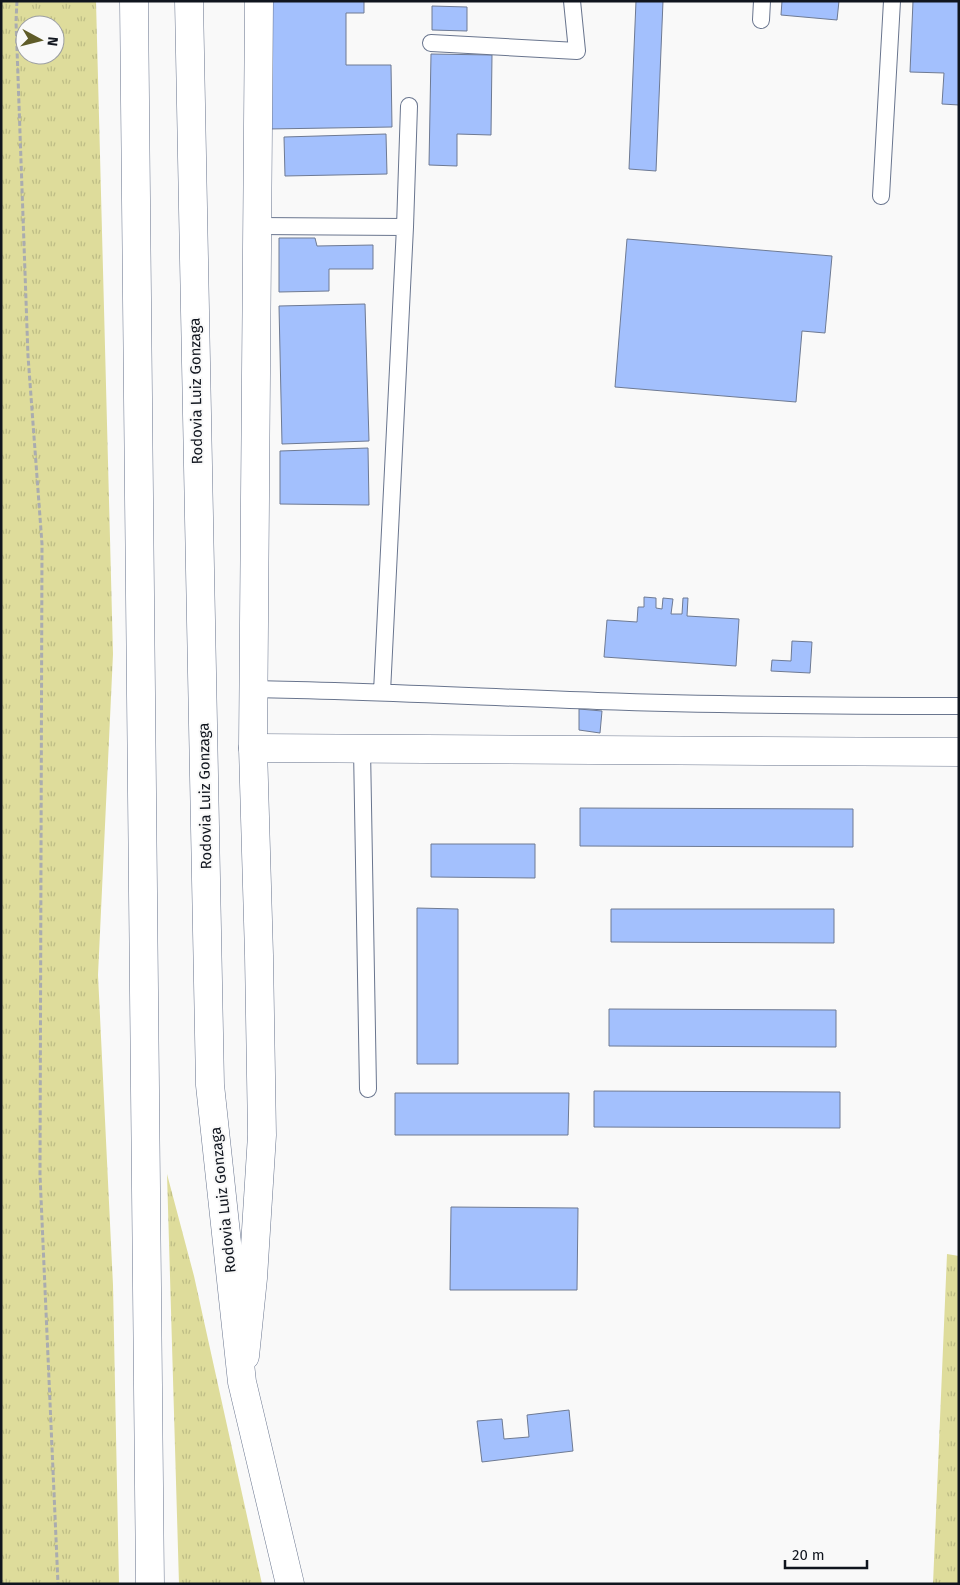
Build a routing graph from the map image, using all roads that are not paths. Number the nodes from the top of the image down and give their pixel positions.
1 (134, 1) edge
2 (189, 1) edge
3 (259, 1) edge
4 (572, 1) edge
5 (762, 1) edge
6 (892, 1) edge
7 (761, 20) dead end
8 (431, 43) dead end
9 (409, 106) dead end
10 (881, 196) dead end
11 (257, 226) junction
12 (405, 227) junction
13 (254, 689) junction
14 (382, 692) junction
15 (959, 706) edge
16 (253, 748) junction
17 (362, 749) junction
18 (959, 752) edge
19 (368, 1089) dead end
20 (242, 1382) junction
21 (150, 1584) edge
22 (290, 1584) edge

1 - 21 main road
2 - 20 main road, Rodovia Luiz Gonzaga
3 - 11 main road
4 - 8 lane
5 - 7 lane
6 - 10 lane
9 - 12 lane
11 - 12 lane
11 - 13 main road
12 - 14 lane
13 - 14 lane
13 - 16 main road
14 - 15 lane
16 - 17 main road
16 - 20 main road
17 - 18 main road
17 - 19 lane
20 - 22 main road, Rodovia Luiz Gonzaga

